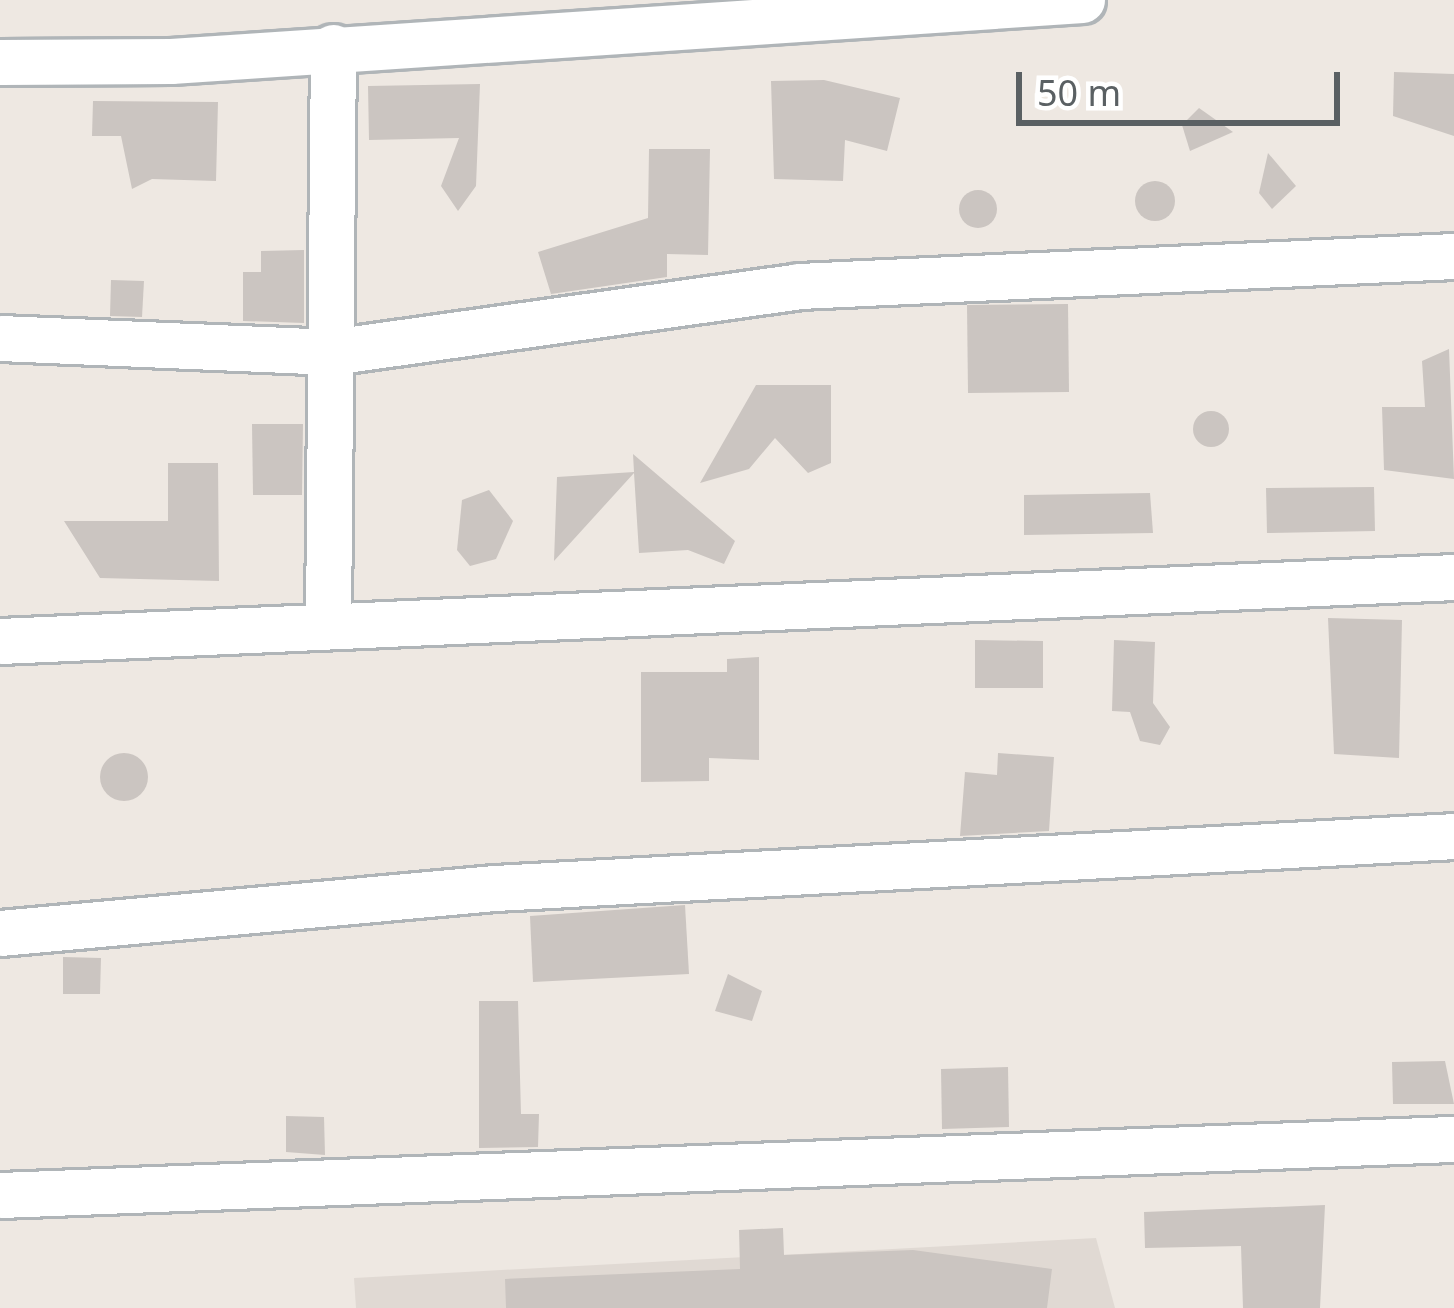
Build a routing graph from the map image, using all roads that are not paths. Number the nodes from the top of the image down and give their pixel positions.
1 (1082, 0) edge
2 (633, 13) edge
3 (333, 47) junction
4 (0, 62) edge
5 (1454, 256) edge
6 (0, 338) edge
7 (331, 352) junction
8 (1454, 577) edge
9 (328, 626) junction
10 (0, 641) edge
11 (1454, 836) edge
12 (0, 933) edge
13 (1454, 1139) edge
14 (0, 1195) edge

1 - 2 street
2 - 3 street
3 - 4 street
3 - 7 street
5 - 7 street
6 - 7 street
7 - 9 street
8 - 9 street
9 - 10 street
11 - 12 street
13 - 14 street

